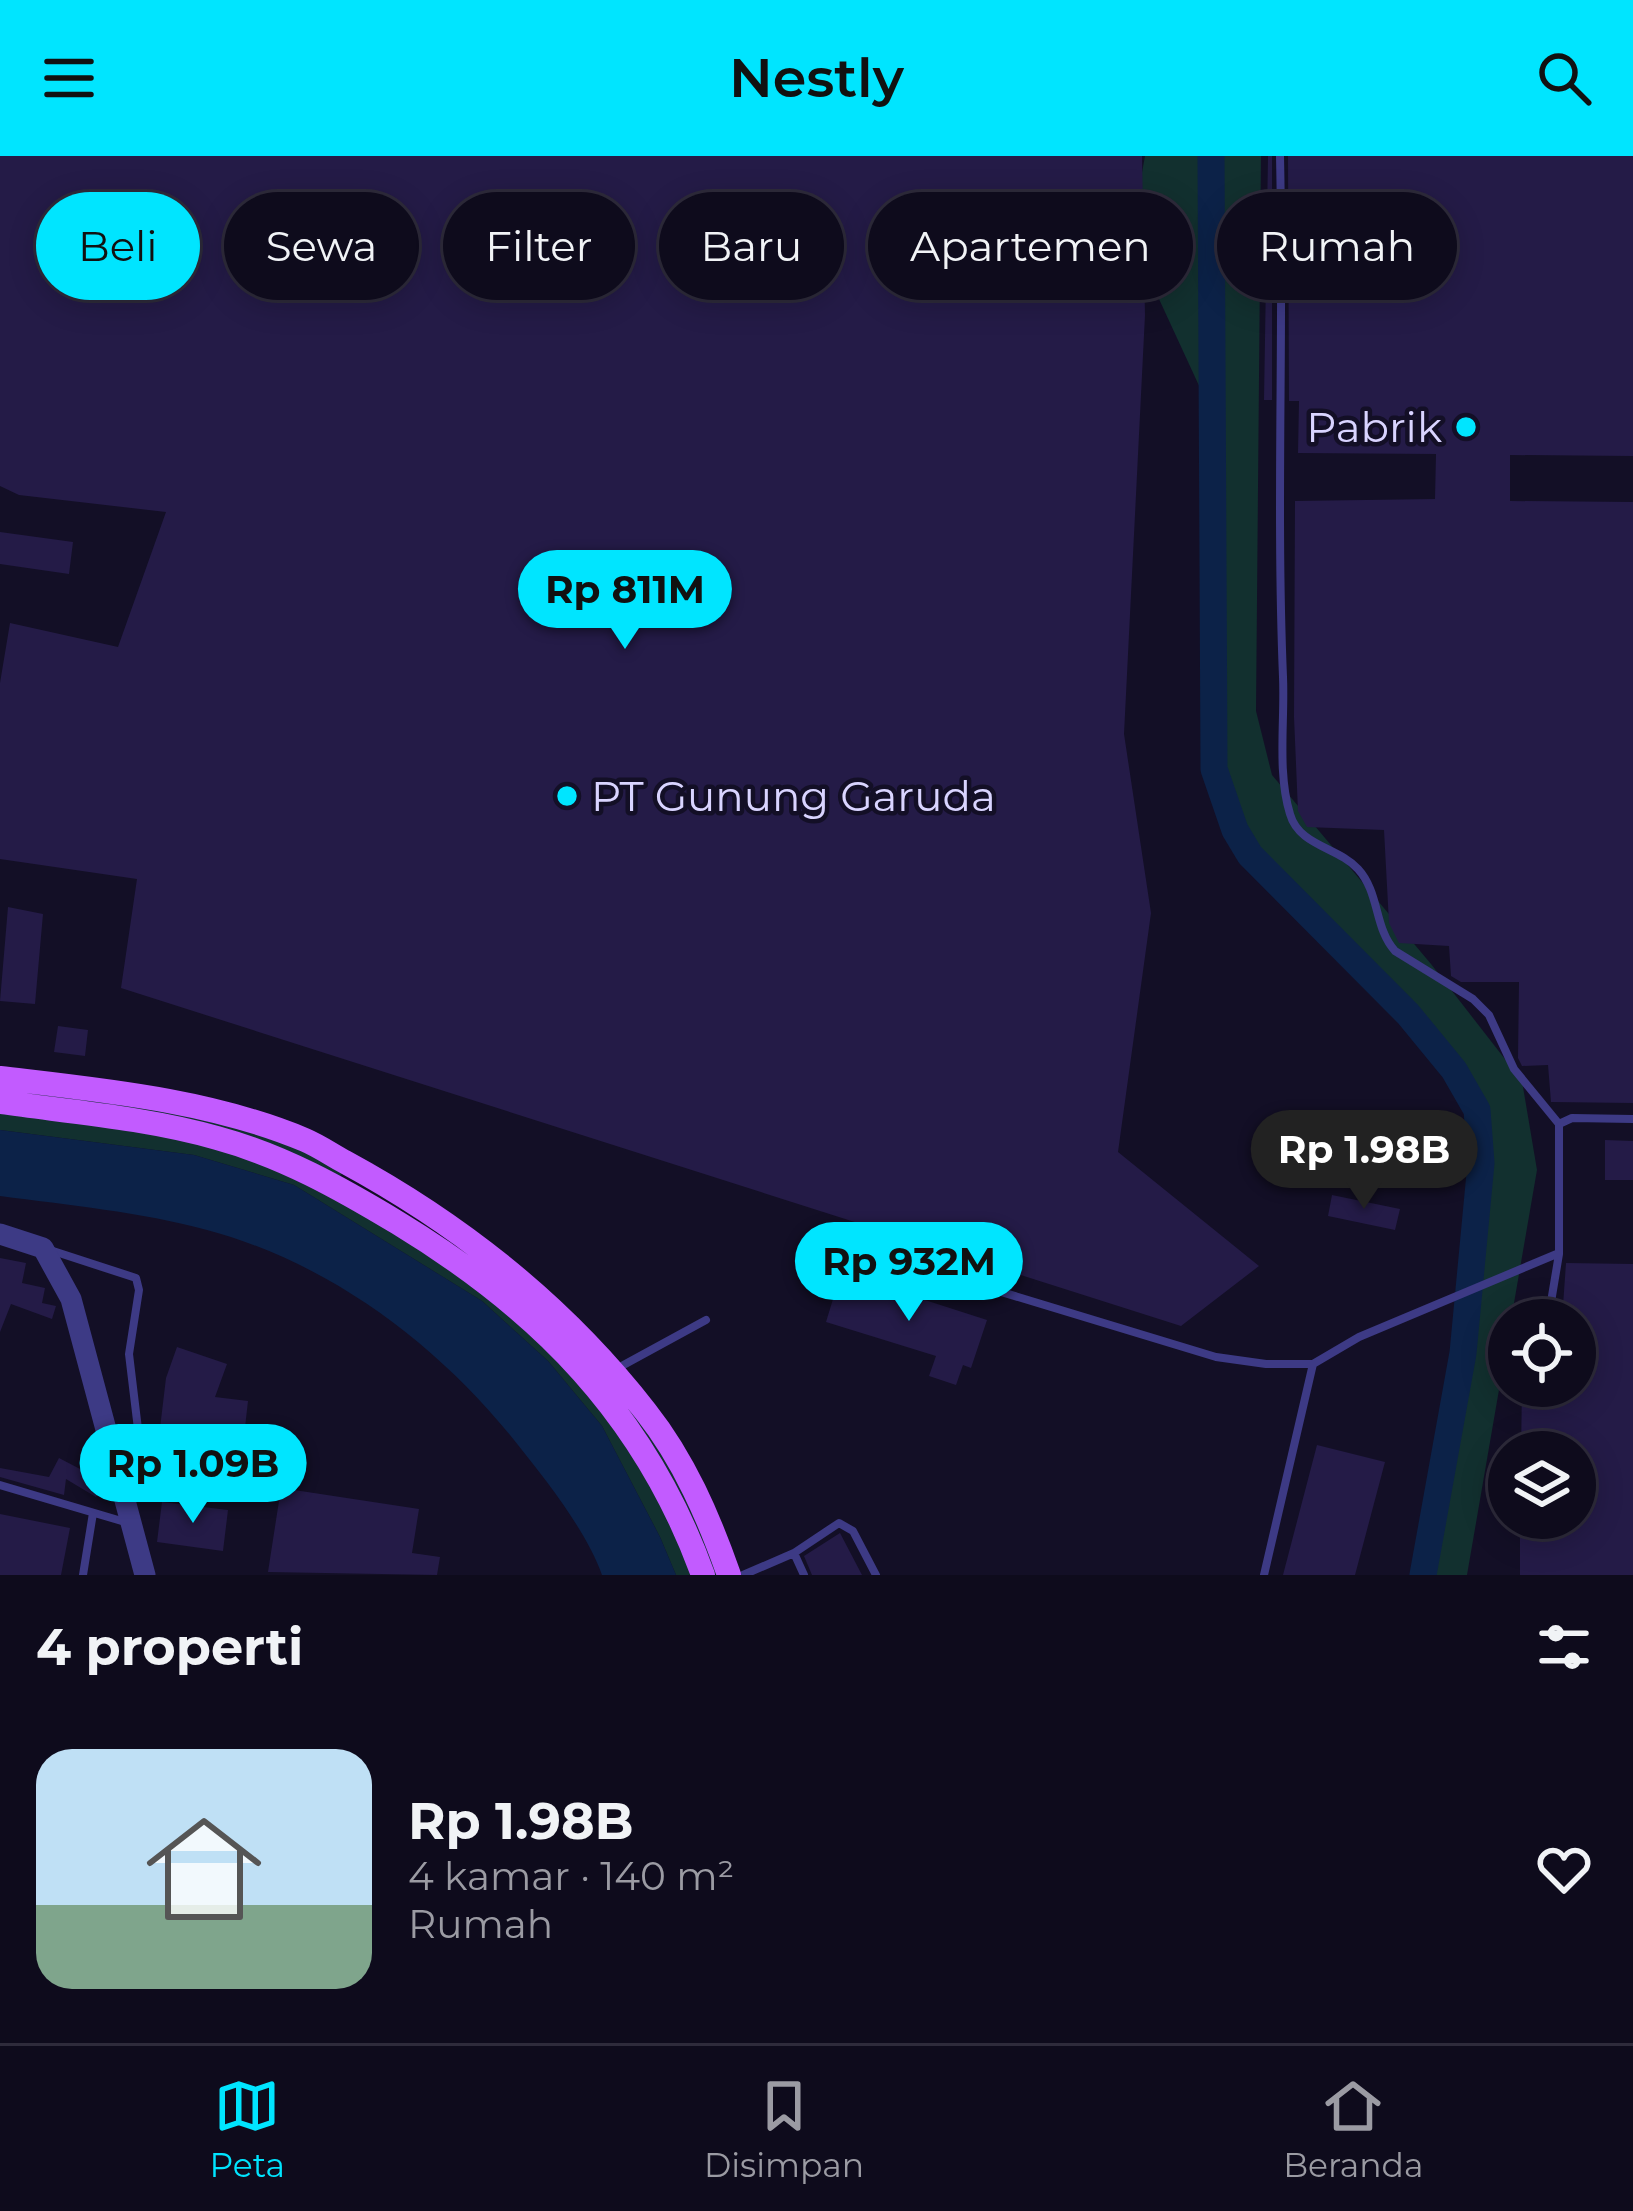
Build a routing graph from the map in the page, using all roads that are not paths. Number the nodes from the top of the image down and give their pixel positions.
1 (1280, 156) edge
2 (0, 1078) edge
3 (0, 1102) edge
4 (1633, 1119) edge
5 (1559, 1124) junction
6 (341, 1174) junction
7 (0, 1234) edge
8 (843, 1244) dead end
9 (43, 1248) junction
10 (1559, 1253) junction
11 (1551, 1299) edge
12 (706, 1320) dead end
13 (1313, 1364) junction
14 (604, 1379) junction
15 (138, 1429) dead end
16 (0, 1485) edge
17 (93, 1513) junction
18 (132, 1524) junction
19 (794, 1553) junction
20 (83, 1575) edge
21 (145, 1575) edge
22 (703, 1575) edge
23 (729, 1575) edge
24 (743, 1575) edge
25 (804, 1575) edge
26 (876, 1575) edge
27 (1264, 1575) edge

1 - 5 lane
2 - 6 main road
3 - 6 main road
4 - 5 lane
5 - 10 lane
6 - 14 main road
7 - 9 street
8 - 13 lane
9 - 15 lane
9 - 18 street
10 - 11 lane
10 - 13 lane
12 - 14 lane
13 - 27 lane
14 - 22 main road
14 - 23 main road
16 - 17 lane
17 - 18 lane
17 - 20 lane
18 - 21 street
19 - 24 lane
19 - 25 lane
19 - 26 lane

